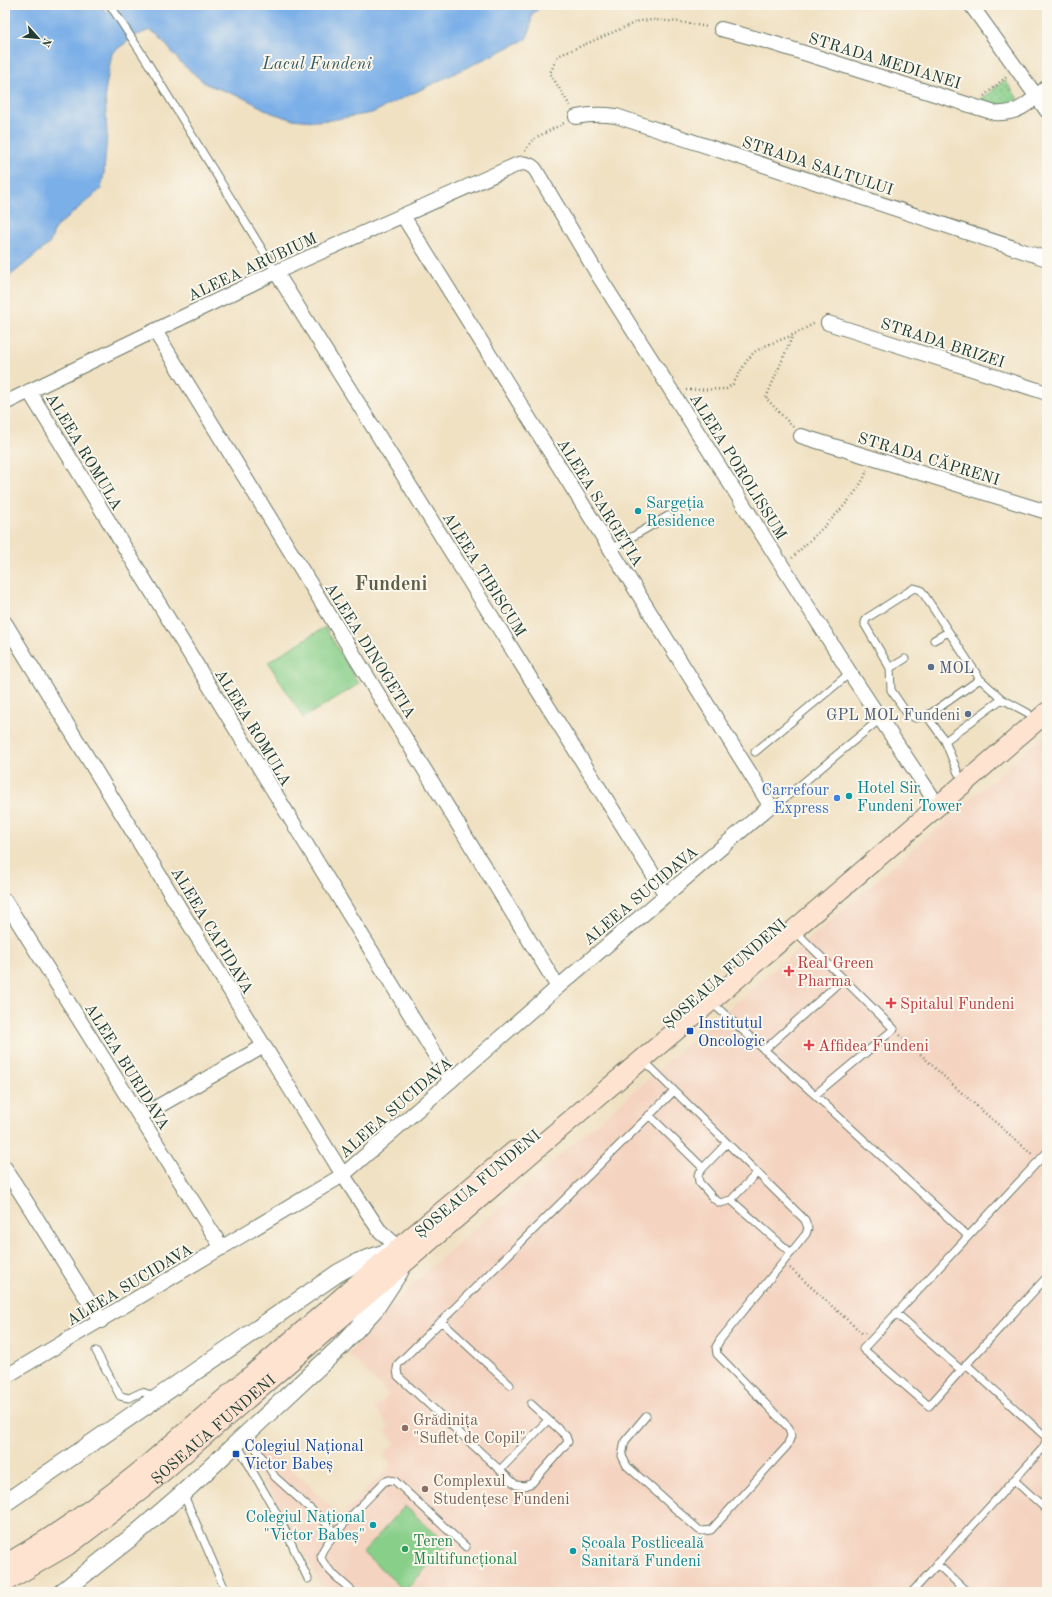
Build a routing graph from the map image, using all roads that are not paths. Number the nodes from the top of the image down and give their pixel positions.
1 (110, 5) edge
2 (971, 5) edge
3 (721, 29) road end
4 (1047, 87) edge
5 (1036, 97) junction
6 (1047, 111) edge
7 (576, 117) road end
8 (516, 165) joint
9 (403, 216) junction
10 (1047, 259) edge
11 (276, 272) junction
12 (828, 323) road end
13 (155, 331) junction
14 (29, 391) junction
15 (1047, 393) edge
16 (5, 403) edge
17 (801, 436) road end
18 (1047, 512) edge
19 (668, 516) dead end
20 (610, 549) junction
21 (5, 623) edge
22 (948, 632) junction
23 (934, 640) dead end
24 (905, 659) dead end
25 (890, 668) junction
26 (850, 673) junction
27 (980, 679) junction
28 (1047, 697) edge
29 (1002, 699) junction
30 (1038, 712) edge
31 (927, 716) junction
32 (880, 719) junction
33 (945, 741) junction
34 (755, 752) dead end
35 (958, 773) junction
36 (931, 795) junction
37 (768, 808) junction
38 (666, 895) junction
39 (5, 901) edge
40 (793, 930) junction
41 (843, 979) junction
42 (558, 987) junction
43 (710, 1002) junction
44 (264, 1046) junction
45 (764, 1050) junction
46 (642, 1060) junction
47 (450, 1081) junction
48 (674, 1091) junction
49 (815, 1095) junction
50 (150, 1111) dead end
51 (649, 1115) junction
52 (727, 1143) junction
53 (1047, 1152) edge
54 (5, 1168) edge
55 (703, 1168) junction
56 (757, 1173) junction
57 (343, 1175) junction
58 (731, 1200) junction
59 (968, 1236) junction
60 (222, 1248) junction
61 (791, 1253) junction
62 (404, 1254) junction
63 (379, 1276) junction
64 (1047, 1276) edge
65 (896, 1313) junction
66 (101, 1321) junction
67 (441, 1321) junction
68 (96, 1352) dead end
69 (966, 1364) junction
70 (961, 1370) junction
71 (5, 1377) edge
72 (510, 1385) dead end
73 (152, 1401) junction
74 (531, 1404) dead end
75 (646, 1416) dead end
76 (548, 1420) junction
77 (242, 1439) junction
78 (1047, 1439) edge
79 (1045, 1449) edge
80 (500, 1470) junction
81 (1014, 1480) junction
82 (183, 1493) junction
83 (5, 1503) edge
84 (1047, 1510) edge
85 (336, 1532) junction
86 (466, 1547) dead end
87 (5, 1564) edge
88 (937, 1564) junction
89 (308, 1579) dead end
90 (5, 1582) edge
91 (62, 1592) edge
92 (226, 1592) edge
93 (353, 1592) edge
94 (912, 1592) edge
95 (967, 1592) edge

1 - 11 lane
2 - 5 street
3 - 5 street, STRADA MEDIANEI
4 - 5 street, STRADA MEDIANEI
5 - 6 street
7 - 10 street, STRADA SALTULUI
8 - 9 street, ALEEA ARUBIUM
8 - 26 street, ALEEA POROLISSUM
9 - 11 street, ALEEA ARUBIUM
9 - 20 street, ALEEA SARGEȚIA
11 - 13 street, ALEEA ARUBIUM
11 - 38 street, ALEEA TIBISCUM
12 - 15 street, STRADA BRIZEI
13 - 14 street, ALEEA ARUBIUM
13 - 42 street, ALEEA DINOGETIA
14 - 16 street, ALEEA ARUBIUM
14 - 47 street, ALEEA ROMULA
17 - 18 street, STRADA CĂPRENI
19 - 20 lane
20 - 37 street, ALEEA SARGEȚIA
21 - 44 street, ALEEA CAPIDAVA
22 - 23 lane
22 - 25 lane
22 - 27 lane
24 - 25 lane
25 - 31 lane
26 - 32 street, ALEEA POROLISSUM
26 - 34 lane
27 - 29 lane
27 - 31 lane
28 - 30 main road, ȘOSEAUA FUNDENI
29 - 30 lane
29 - 33 lane
30 - 35 main road, ȘOSEAUA FUNDENI
30 - 40 main road, ȘOSEAUA FUNDENI
31 - 33 lane
32 - 36 street, ALEEA POROLISSUM
32 - 37 lane
33 - 35 lane
35 - 36 main road, ȘOSEAUA FUNDENI
36 - 62 main road, ȘOSEAUA FUNDENI
37 - 38 street, ALEEA SUCIDAVA
38 - 42 street, ALEEA SUCIDAVA
39 - 60 street, ALEEA BURIDAVA
40 - 41 lane
40 - 43 main road, ȘOSEAUA FUNDENI
41 - 45 lane
41 - 49 lane
42 - 47 street, ALEEA SUCIDAVA
43 - 45 lane
43 - 46 main road, ȘOSEAUA FUNDENI
44 - 50 street
44 - 57 street, ALEEA CAPIDAVA
45 - 49 lane
46 - 48 lane
46 - 62 main road, ȘOSEAUA FUNDENI
47 - 57 street, ALEEA SUCIDAVA
48 - 51 lane
48 - 52 lane
49 - 59 lane
51 - 55 lane
51 - 67 lane
52 - 55 lane
52 - 56 lane
53 - 59 lane
54 - 66 street
55 - 58 lane
56 - 58 lane
56 - 61 lane
57 - 60 street, ALEEA SUCIDAVA
57 - 62 street, ALEEA CAPIDAVA
58 - 61 lane
59 - 65 lane
60 - 66 street, ALEEA SUCIDAVA
61 - 75 lane
62 - 63 main road, ȘOSEAUA FUNDENI
62 - 73 street, ȘOSEAUA FUNDENI
62 - 77 street, ȘOSEAUA FUNDENI
63 - 87 main road, ȘOSEAUA FUNDENI
63 - 90 main road, ȘOSEAUA FUNDENI
64 - 69 lane
65 - 70 lane
65 - 70 lane
66 - 71 street, ALEEA SUCIDAVA
67 - 72 lane
67 - 80 lane
68 - 73 lane
69 - 70 lane
69 - 78 lane
73 - 83 street, ȘOSEAUA FUNDENI
74 - 76 lane
76 - 80 lane
76 - 80 lane
77 - 82 street, ȘOSEAUA FUNDENI
77 - 85 lane
77 - 89 lane
78 - 79 lane
79 - 81 lane
81 - 84 lane
81 - 88 lane
82 - 91 street, ȘOSEAUA FUNDENI
82 - 92 lane
85 - 86 lane
85 - 93 lane
88 - 94 lane
88 - 95 lane

